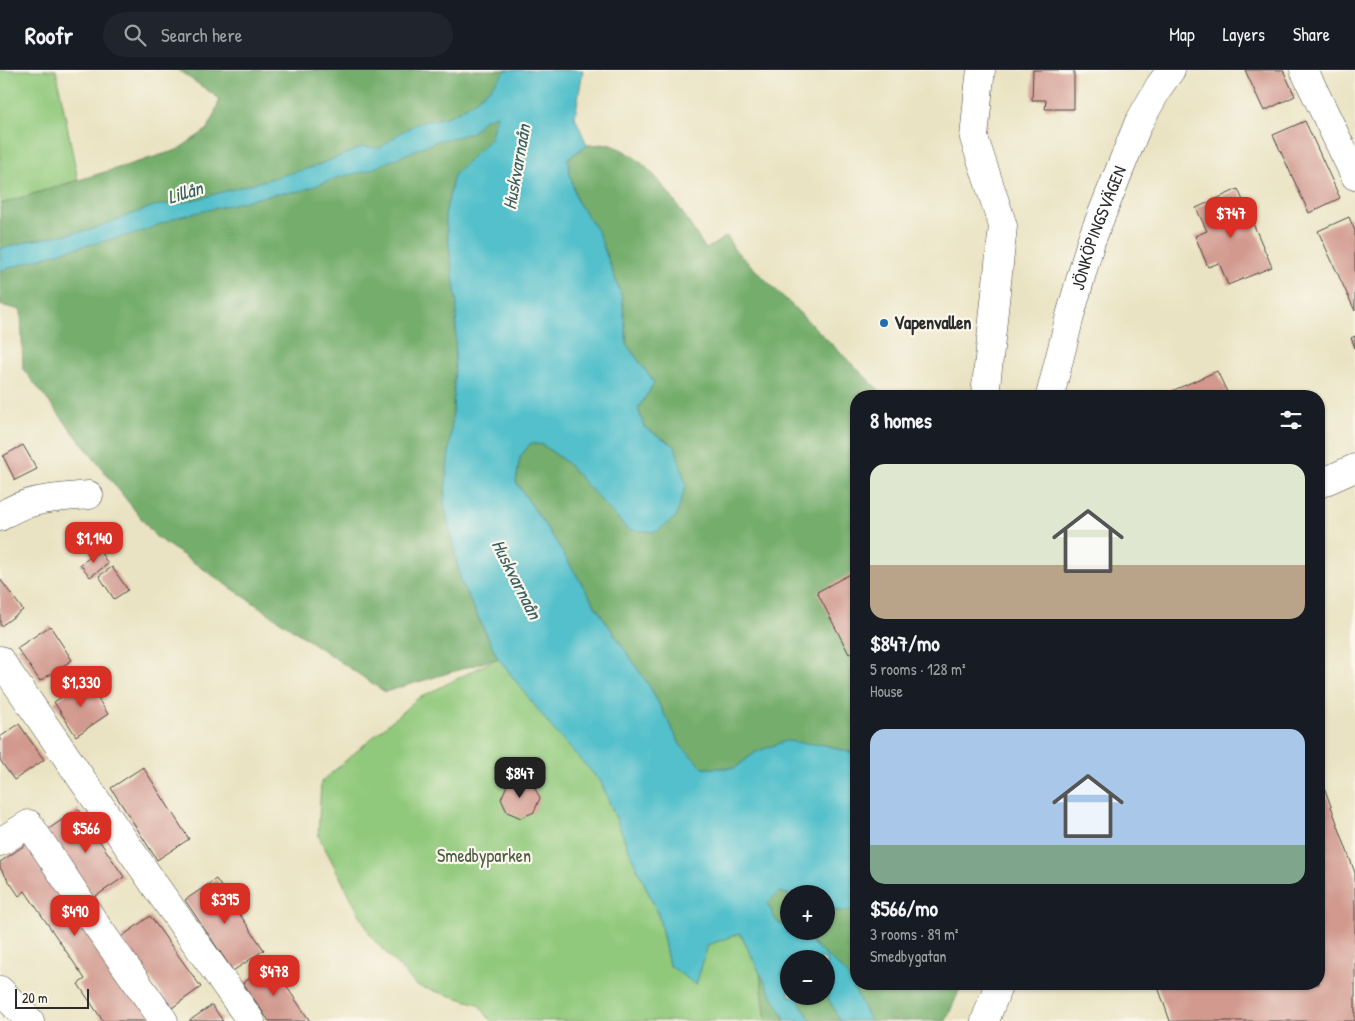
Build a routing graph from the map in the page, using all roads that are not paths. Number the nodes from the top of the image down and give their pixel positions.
1 (981, 70) edge
2 (1171, 70) edge
3 (1304, 70) edge
4 (1355, 176) edge
5 (986, 390) edge
6 (1052, 390) edge
7 (1355, 468) edge
8 (1325, 481) edge
9 (89, 495) dead end
10 (0, 516) edge
11 (0, 660) edge
12 (0, 842) edge
13 (0, 990) edge
14 (997, 990) edge
15 (30, 1021) edge
16 (164, 1021) edge
17 (251, 1021) edge
18 (985, 1021) edge

1 - 5 street
2 - 6 street, JÖNKÖPINGSVÄGEN
3 - 4 street
7 - 8 street
9 - 10 street
11 - 17 street
12 - 16 street
13 - 15 street
14 - 18 street

